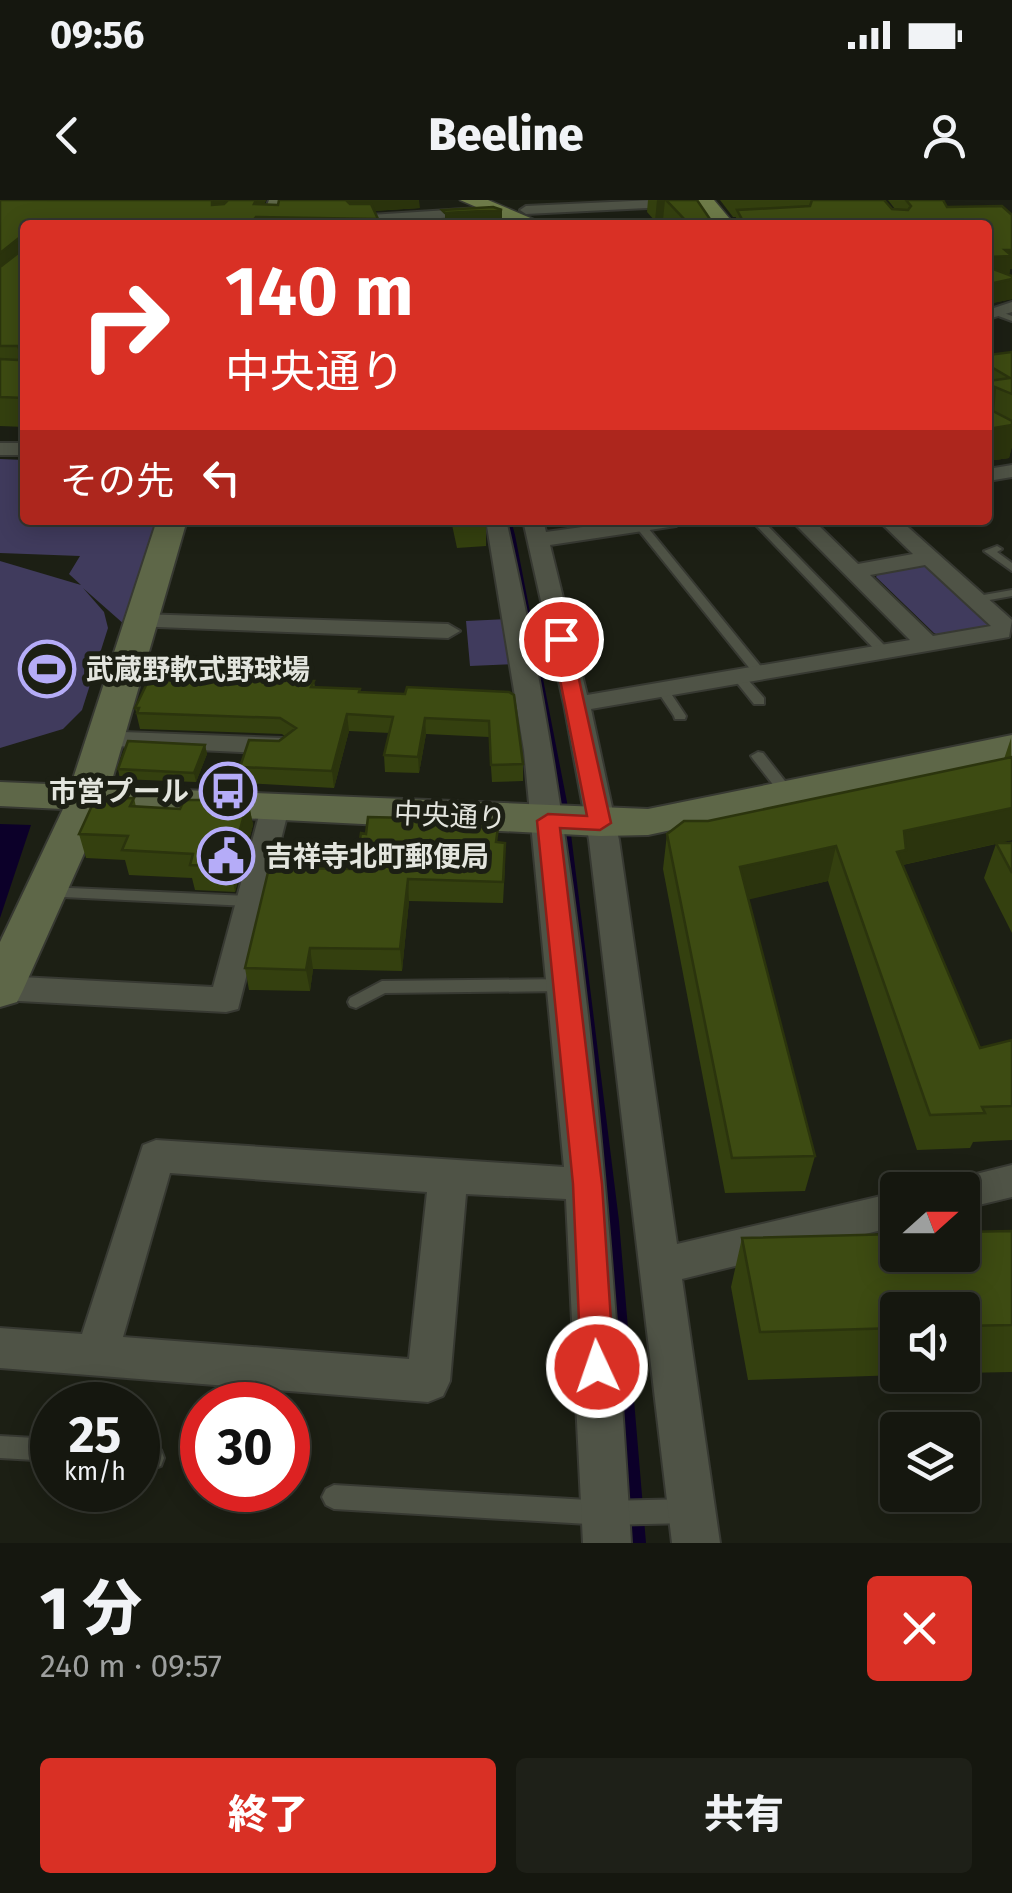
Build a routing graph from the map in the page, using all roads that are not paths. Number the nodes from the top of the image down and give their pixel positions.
1 (470, 200) edge
2 (694, 201) edge
3 (502, 212) junction
4 (528, 212) edge
5 (403, 220) edge
6 (717, 220) edge
7 (170, 525) edge
8 (497, 525) edge
9 (640, 525) joint
10 (761, 525) edge
11 (806, 525) edge
12 (894, 525) edge
13 (535, 530) edge
14 (996, 549) dead end
15 (931, 558) junction
16 (1012, 568) edge
17 (853, 571) junction
18 (1012, 593) edge
19 (978, 599) junction
20 (140, 621) junction
21 (448, 631) dead end
22 (927, 643) junction
23 (882, 650) junction
24 (749, 674) junction
25 (662, 689) junction
26 (759, 701) dead end
27 (577, 704) junction
28 (680, 716) dead end
29 (124, 740) edge
30 (282, 746) edge
31 (1012, 746) edge
32 (758, 756) dead end
33 (0, 794) edge
34 (786, 794) junction
35 (86, 798) junction
36 (275, 808) junction
37 (573, 822) junction
38 (48, 892) junction
39 (248, 901) junction
40 (2, 983) edge
41 (566, 985) junction
42 (356, 1002) dead end
43 (448, 1178) junction
44 (1012, 1181) edge
45 (587, 1184) junction
46 (980, 1189) edge
47 (880, 1212) edge
48 (660, 1266) junction
49 (0, 1348) edge
50 (97, 1353) junction
51 (0, 1446) edge
52 (30, 1448) edge
53 (334, 1497) dead end
54 (694, 1527) edge
55 (606, 1528) edge

1 - 3 main road
2 - 4 street
2 - 6 main road
3 - 4 main road
3 - 5 street
7 - 20 street
8 - 37 street
9 - 13 street
9 - 24 lane
10 - 23 lane
11 - 17 street
12 - 15 street
13 - 27 street
14 - 16 lane
15 - 17 street
15 - 19 street
17 - 22 street
18 - 19 lane
19 - 22 street
20 - 21 street
20 - 35 street
22 - 23 street
23 - 24 street
24 - 25 street
24 - 26 lane
25 - 27 street
25 - 28 lane
27 - 37 street
29 - 30 street
31 - 34 street, 中央通り
32 - 34 lane
33 - 35 street, 中央通り
34 - 37 street, 中央通り
35 - 36 street, 中央通り
35 - 38 street
36 - 37 street, 中央通り
36 - 39 street
37 - 41 street
37 - 48 street
38 - 39 lane
38 - 40 street
39 - 40 street
41 - 42 lane
41 - 45 street
43 - 45 street
43 - 50 street
43 - 50 street
44 - 46 street
45 - 55 street
47 - 48 street
48 - 54 street
49 - 50 street
51 - 52 lane
53 - 55 lane
54 - 55 lane

